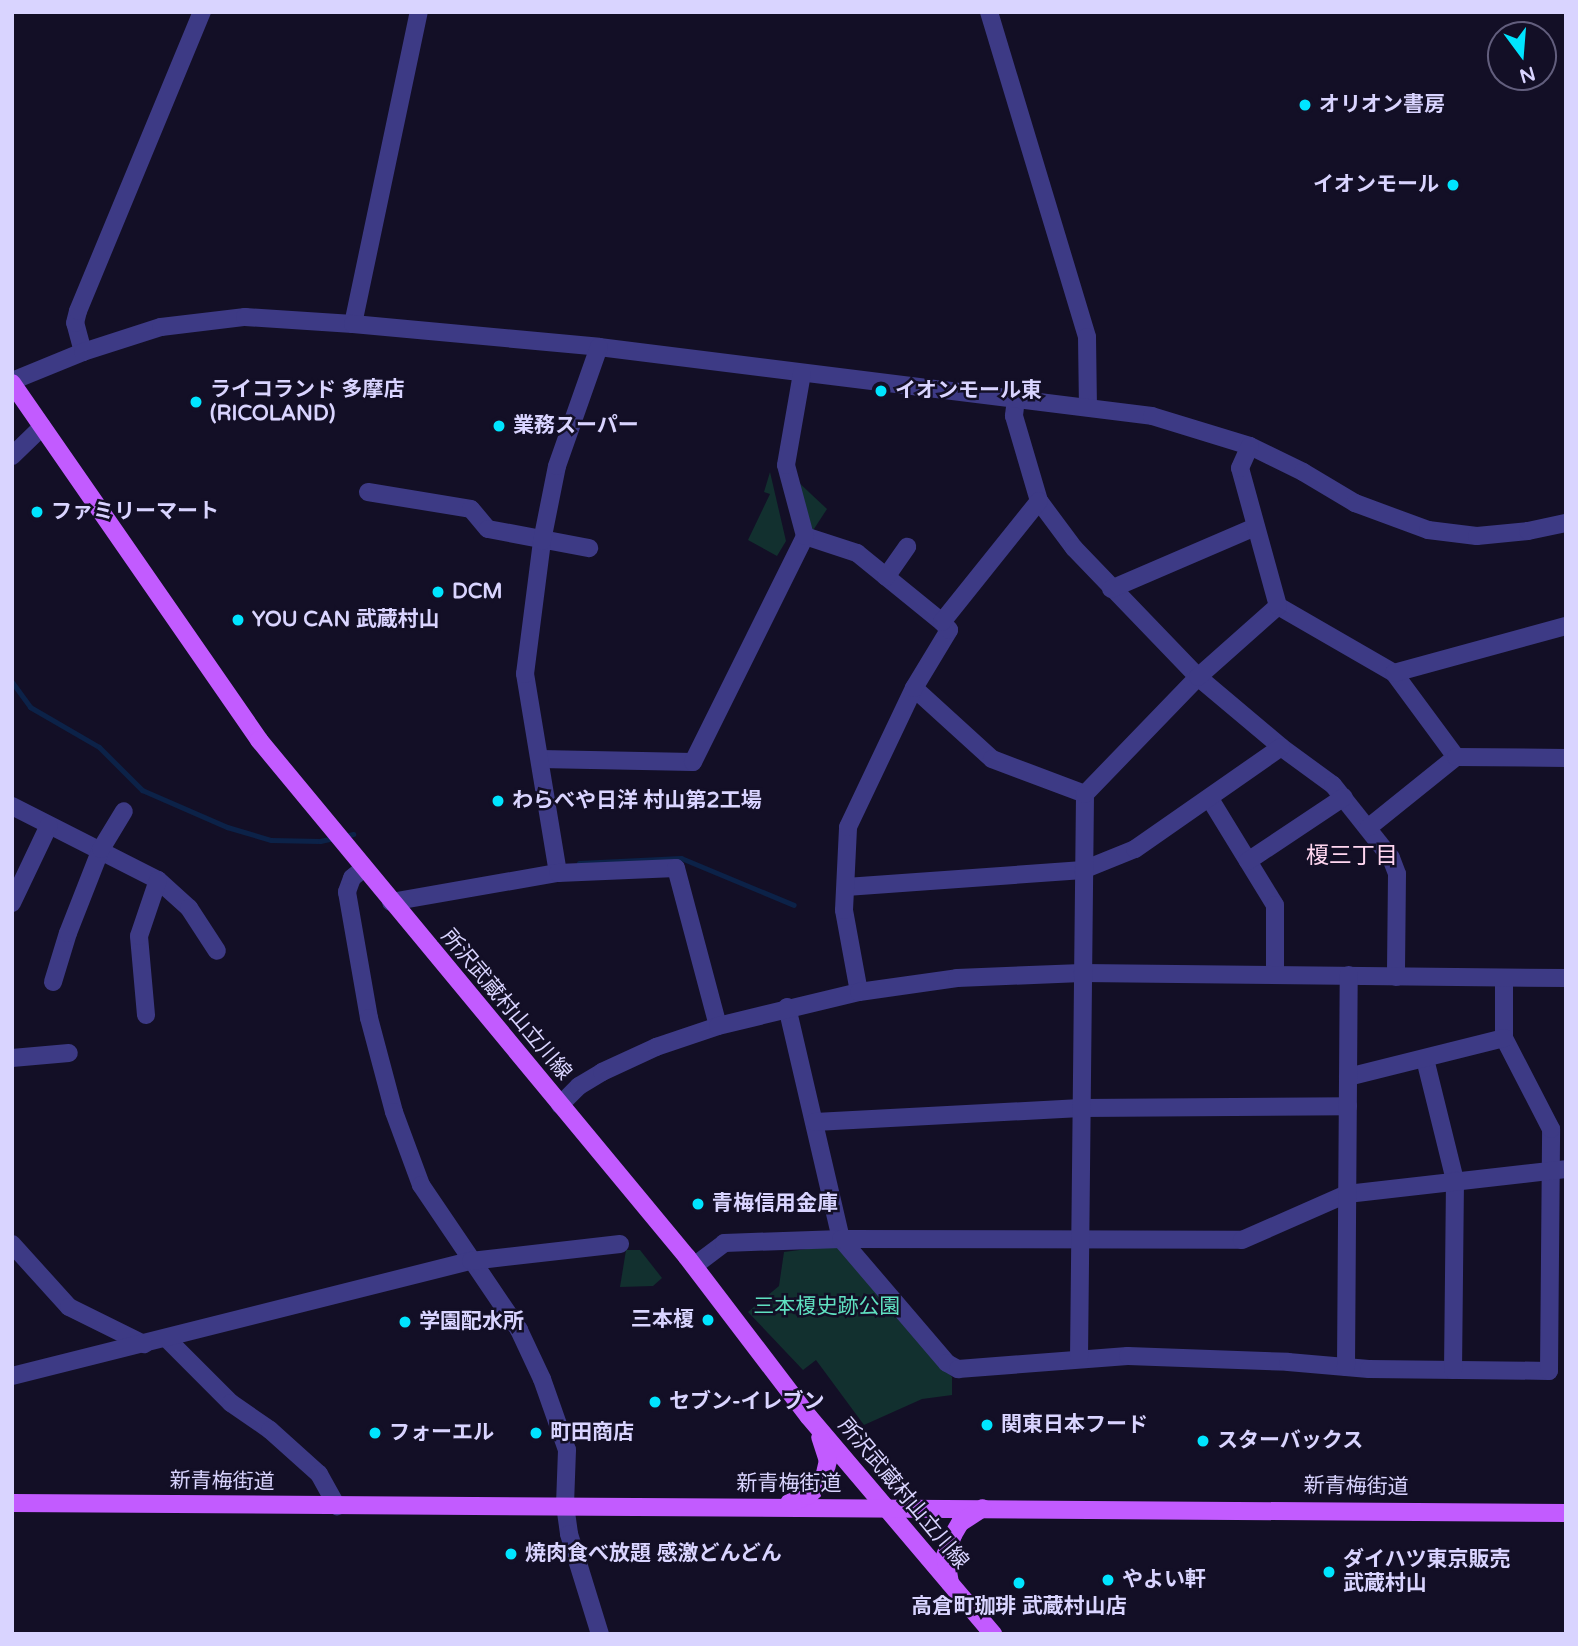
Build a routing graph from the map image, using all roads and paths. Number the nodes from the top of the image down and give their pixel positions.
1 (202, 12) edge
2 (419, 12) edge
3 (989, 12) edge
4 (354, 324) junction
5 (599, 347) junction
6 (83, 352) junction
7 (802, 373) junction
8 (12, 382) edge
9 (1016, 399) junction
10 (1088, 407) junction
11 (43, 427) junction
12 (1250, 446) junction
13 (12, 456) edge
14 (368, 492) dead end
15 (1040, 501) junction
16 (1566, 523) edge
17 (1255, 527) junction
18 (805, 536) junction
19 (542, 541) junction
20 (906, 547) dead end
21 (589, 548) dead end
22 (886, 577) junction
23 (1111, 589) junction
24 (1278, 606) junction
25 (942, 622) junction
26 (1566, 625) edge
27 (1394, 673) junction
28 (1198, 677) junction
29 (914, 688) junction
30 (1281, 747) junction
31 (1456, 757) junction
32 (1566, 758) edge
33 (540, 759) junction
34 (1085, 794) junction
35 (1344, 797) junction
36 (1210, 799) junction
37 (12, 806) edge
38 (124, 811) dead end
39 (49, 825) junction
40 (1369, 827) junction
41 (101, 849) junction
42 (1248, 861) junction
43 (363, 869) junction
44 (1083, 870) junction
45 (558, 873) junction
46 (158, 880) junction
47 (846, 887) junction
48 (391, 902) junction
49 (12, 903) edge
50 (217, 951) dead end
51 (1082, 973) junction
52 (1275, 975) junction
53 (1349, 975) junction
54 (1396, 976) junction
55 (1504, 978) junction
56 (1566, 978) edge
57 (53, 982) dead end
58 (859, 992) junction
59 (787, 1007) junction
60 (146, 1015) dead end
61 (718, 1026) junction
62 (1504, 1038) junction
63 (69, 1053) dead end
64 (12, 1058) edge
65 (1425, 1059) junction
66 (1348, 1077) junction
67 (560, 1105) junction
68 (1348, 1107) junction
69 (1081, 1108) junction
70 (815, 1122) junction
71 (1558, 1169) edge
72 (1455, 1180) junction
73 (1348, 1194) junction
74 (1080, 1238) junction
75 (841, 1239) junction
76 (12, 1244) edge
77 (620, 1244) dead end
78 (471, 1261) junction
79 (694, 1266) junction
80 (166, 1338) junction
81 (144, 1344) junction
82 (1079, 1358) junction
83 (1346, 1367) junction
84 (1453, 1370) junction
85 (12, 1376) edge
86 (808, 1417) junction
87 (12, 1503) edge
88 (565, 1505) junction
89 (337, 1506) junction
90 (776, 1507) junction
91 (884, 1508) junction
92 (984, 1508) junction
93 (1566, 1513) edge
94 (951, 1586) junction
95 (600, 1634) edge
96 (993, 1634) edge

1 - 6 street
2 - 4 street
3 - 10 street
4 - 5 street
4 - 6 street
5 - 7 street
5 - 19 street
6 - 8 street
7 - 9 street
7 - 18 street
8 - 11 main road, 所沢武蔵村山立川線
9 - 10 street
9 - 15 street
10 - 12 street
11 - 13 street
11 - 43 main road, 所沢武蔵村山立川線
12 - 16 street
12 - 17 street
14 - 19 street
15 - 23 street
15 - 25 street
17 - 23 street
17 - 24 street
18 - 22 street
18 - 33 street
19 - 21 street
19 - 33 street
20 - 22 street
22 - 25 street
23 - 28 street
24 - 27 street
24 - 28 street
25 - 29 street
26 - 27 street
27 - 31 street
28 - 30 street
28 - 34 street
29 - 34 street
29 - 47 street
30 - 35 street
30 - 36 street
31 - 32 street
31 - 40 street
33 - 45 street
34 - 44 street
35 - 40 street
35 - 42 street
36 - 42 street
36 - 44 street
37 - 39 street
38 - 41 street
39 - 41 street
39 - 49 street
40 - 54 street
41 - 46 street
41 - 57 street
42 - 52 street
43 - 48 main road, 所沢武蔵村山立川線
43 - 78 street
44 - 47 street
44 - 51 street
45 - 48 street
45 - 61 street
46 - 50 street
46 - 60 street
47 - 58 street
48 - 67 main road, 所沢武蔵村山立川線
51 - 52 street
51 - 58 street
51 - 69 street
52 - 53 street
53 - 54 street
53 - 66 street
54 - 55 street
55 - 56 street
55 - 62 street
58 - 59 street
59 - 61 street
59 - 70 street
61 - 67 street
62 - 65 street
62 - 71 street
63 - 64 street
65 - 66 street
65 - 72 street
66 - 68 street
67 - 79 main road, 所沢武蔵村山立川線
68 - 69 street
68 - 73 street
69 - 70 street
69 - 74 street
70 - 75 street
71 - 72 street
71 - 84 street
72 - 73 street
72 - 84 street
73 - 74 street
73 - 83 street
74 - 75 street
74 - 82 street
75 - 79 street
75 - 82 street
76 - 81 street
77 - 78 street
78 - 80 street
78 - 88 street
79 - 86 main road, 所沢武蔵村山立川線
80 - 81 street
80 - 89 street
81 - 85 street
82 - 83 street
83 - 84 street
86 - 90 main road
86 - 91 main road, 所沢武蔵村山立川線
87 - 89 main road, 新青梅街道
88 - 89 main road, 新青梅街道
88 - 90 main road, 新青梅街道
88 - 95 street
90 - 91 main road, 新青梅街道
91 - 92 main road, 新青梅街道
91 - 94 main road, 所沢武蔵村山立川線
92 - 93 main road, 新青梅街道
92 - 94 main road
94 - 96 main road, 所沢武蔵村山立川線

